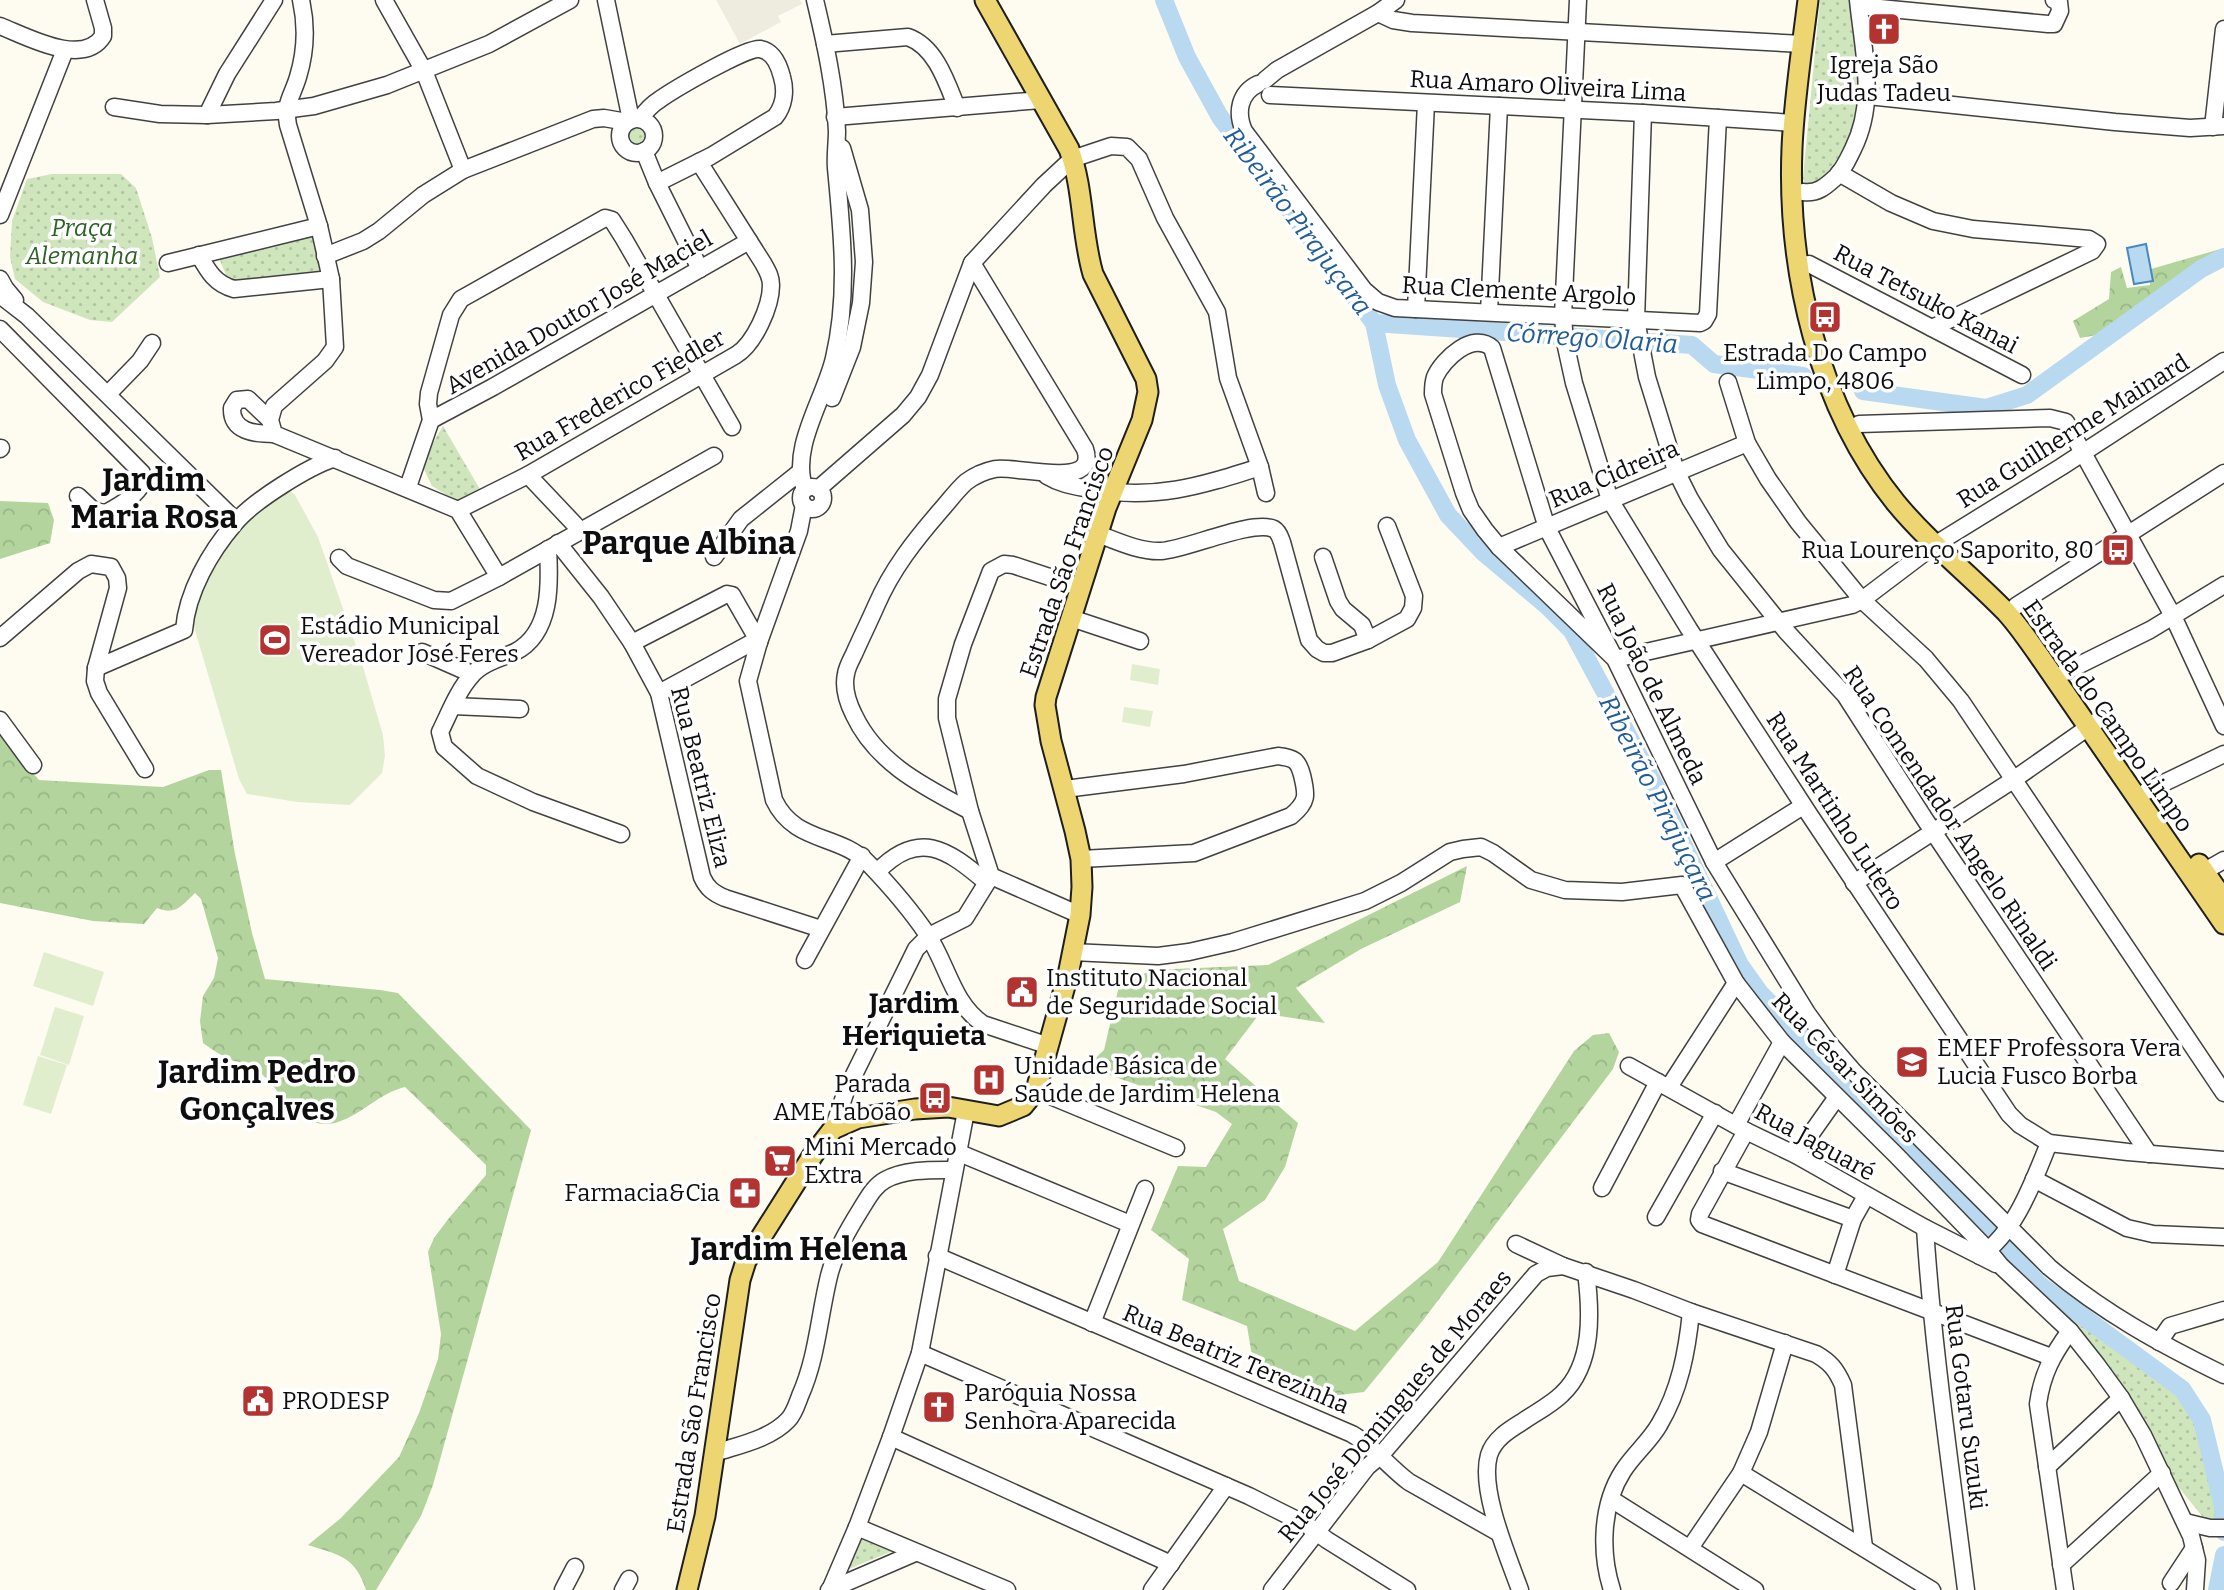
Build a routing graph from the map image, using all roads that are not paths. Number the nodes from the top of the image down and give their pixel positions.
1 (95, 0) edge
2 (274, 0) edge
3 (301, 0) edge
4 (384, 0) edge
5 (570, 0) edge
6 (606, 0) edge
7 (985, 0) edge
8 (1396, 0) edge
9 (1578, 0) edge
10 (1808, 0) edge
11 (1819, 0) edge
12 (2054, 0) edge
13 (814, 2) edge
14 (1859, 3) edge
15 (1378, 13) junction
16 (0, 26) edge
17 (2224, 29) edge
18 (1577, 32) junction
19 (825, 44) junction
20 (1803, 44) junction
21 (65, 50) junction
22 (424, 71) junction
23 (1266, 87) junction
24 (1868, 96) junction
25 (1041, 100) junction
26 (1426, 103) junction
27 (1499, 106) junction
28 (114, 107) dead end
29 (957, 108) junction
30 (286, 110) junction
31 (1572, 110) junction
32 (1643, 113) junction
33 (207, 115) junction
34 (1718, 118) junction
35 (633, 120) junction
36 (1794, 123) junction
37 (836, 124) junction
38 (2218, 127) edge
39 (1792, 149) junction
40 (644, 151) junction
41 (1072, 159) junction
42 (699, 162) junction
43 (463, 170) junction
44 (1839, 173) junction
45 (657, 183) junction
46 (1803, 192) junction
47 (840, 202) junction
48 (858, 203) junction
49 (0, 215) edge
50 (319, 226) junction
51 (2060, 237) junction
52 (749, 241) junction
53 (199, 255) junction
54 (326, 256) junction
55 (168, 263) dead end
56 (972, 263) junction
57 (2066, 263) junction
58 (1809, 264) junction
59 (700, 269) junction
60 (331, 279) junction
61 (1, 288) edge
62 (656, 294) junction
63 (1416, 309) junction
64 (1489, 312) junction
65 (841, 317) junction
66 (858, 317) junction
67 (1637, 324) junction
68 (1564, 328) junction
69 (1932, 328) junction
70 (0, 329) edge
71 (152, 343) dead end
72 (57, 344) junction
73 (2224, 361) edge
74 (37, 367) junction
75 (702, 374) junction
76 (2022, 375) dead end
77 (1728, 382) dead end
78 (108, 394) junction
79 (431, 420) junction
80 (1859, 424) junction
81 (732, 427) dead end
82 (1748, 443) junction
83 (2083, 453) junction
84 (714, 456) dead end
85 (335, 458) junction
86 (1260, 467) junction
87 (1676, 471) junction
88 (800, 472) junction
89 (1043, 473) junction
90 (2224, 473) edge
91 (528, 475) junction
92 (408, 487) junction
93 (1112, 493) junction
94 (1266, 493) dead end
95 (811, 495) junction
96 (78, 496) dead end
97 (1610, 500) junction
98 (458, 510) junction
99 (236, 521) junction
100 (1387, 526) dead end
101 (1547, 528) junction
102 (580, 530) junction
103 (1098, 534) junction
104 (2129, 534) junction
105 (1941, 541) junction
106 (553, 546) junction
107 (1499, 547) junction
108 (714, 557) dead end
109 (1323, 557) dead end
110 (339, 558) dead end
111 (499, 577) junction
112 (2224, 585) edge
113 (1080, 587) junction
114 (1581, 591) junction
115 (1862, 600) junction
116 (1562, 606) junction
117 (2016, 606) junction
118 (2173, 616) junction
119 (1071, 618) junction
120 (1780, 623) junction
121 (0, 638) edge
122 (1368, 640) junction
123 (1140, 641) dead end
124 (759, 642) junction
125 (1698, 642) junction
126 (632, 643) junction
127 (422, 652) dead end
128 (732, 654) junction
129 (1615, 659) junction
130 (96, 668) junction
131 (2065, 672) junction
132 (472, 674) junction
133 (748, 681) junction
134 (659, 693) junction
135 (453, 706) junction
136 (520, 709) dead end
137 (0, 720) edge
138 (2095, 723) junction
139 (2224, 726) edge
140 (2224, 754) edge
141 (33, 765) dead end
142 (145, 769) dead end
143 (2013, 780) junction
144 (1065, 789) junction
145 (2147, 791) junction
146 (1803, 806) junction
147 (970, 811) junction
148 (1933, 831) junction
149 (621, 834) dead end
150 (862, 856) junction
151 (1081, 859) junction
152 (2224, 860) edge
153 (1714, 862) junction
154 (877, 872) junction
155 (2198, 875) junction
156 (989, 879) junction
157 (1854, 883) junction
158 (2224, 900) edge
159 (1080, 915) junction
160 (2224, 925) edge
161 (821, 929) junction
162 (929, 936) junction
163 (1072, 952) junction
164 (806, 960) dead end
165 (1736, 983) junction
166 (1782, 1042) junction
167 (1049, 1046) junction
168 (1629, 1066) dead end
169 (1664, 1085) junction
170 (1036, 1090) junction
171 (846, 1091) junction
172 (2224, 1093) edge
173 (1837, 1097) junction
174 (965, 1111) junction
175 (1715, 1114) junction
176 (858, 1118) junction
177 (1741, 1128) junction
178 (833, 1129) junction
179 (2049, 1143) junction
180 (1176, 1148) dead end
181 (957, 1152) junction
182 (2150, 1154) junction
183 (1796, 1155) junction
184 (2224, 1160) edge
185 (954, 1170) junction
186 (1723, 1171) junction
187 (2034, 1179) junction
188 (1602, 1188) dead end
189 (1145, 1189) dead end
190 (1866, 1196) junction
191 (1656, 1217) dead end
192 (1853, 1219) junction
193 (1959, 1221) junction
194 (1130, 1224) junction
195 (1924, 1228) junction
196 (2006, 1230) junction
197 (2224, 1237) edge
198 (1945, 1238) junction
199 (1516, 1244) dead end
200 (1986, 1250) junction
201 (937, 1256) junction
202 (1563, 1266) junction
203 (1586, 1272) junction
204 (1835, 1275) junction
205 (2224, 1310) edge
206 (1690, 1312) junction
207 (1930, 1312) junction
208 (2120, 1319) junction
209 (1091, 1323) junction
210 (2170, 1326) junction
211 (2070, 1331) junction
212 (2159, 1342) junction
213 (1785, 1343) junction
214 (920, 1353) junction
215 (2052, 1357) junction
216 (2224, 1375) edge
217 (2121, 1398) junction
218 (891, 1437) junction
219 (715, 1454) junction
220 (1380, 1456) junction
221 (2047, 1467) junction
222 (1741, 1473) junction
223 (2162, 1473) junction
224 (1226, 1486) junction
225 (1611, 1499) junction
226 (857, 1527) junction
227 (2216, 1528) edge
228 (1316, 1532) junction
229 (1499, 1532) junction
230 (2190, 1535) junction
231 (1864, 1547) junction
232 (1690, 1548) junction
233 (915, 1553) junction
234 (1171, 1564) junction
235 (2061, 1565) junction
236 (575, 1567) dead end
237 (2168, 1587) edge
238 (999, 1588) edge
239 (563, 1590) edge
240 (687, 1590) edge
241 (830, 1590) edge
242 (1152, 1590) edge
243 (1272, 1590) edge
244 (1406, 1590) edge
245 (1520, 1590) edge
246 (1612, 1590) edge
247 (1755, 1590) edge
248 (1932, 1590) edge
249 (1966, 1590) edge
250 (2065, 1590) edge
251 (2194, 1590) edge

1 - 21 street
2 - 33 street
3 - 30 street
4 - 22 street
5 - 22 street
6 - 35 street
7 - 25 main road, Estrada São Francisco
8 - 15 street
9 - 18 street, Rua Martinho Lutero
10 - 20 main road, Estrada do Campo Limpo
11 - 46 main road, Estrada do Campo Limpo
12 - 14 street
13 - 19 street
14 - 24 street
15 - 18 street
15 - 23 street
16 - 21 street
17 - 38 street
18 - 20 street
18 - 31 street, Rua Martinho Lutero
19 - 29 street
19 - 37 street
20 - 36 main road, Estrada do Campo Limpo
21 - 49 street
22 - 30 street
22 - 43 street
23 - 26 street, Rua Amaro Oliveira Lima
23 - 63 street, Rua Clemente Argolo
24 - 38 street
24 - 44 street
25 - 29 street
25 - 41 main road, Estrada São Francisco
26 - 27 street, Rua Amaro Oliveira Lima
26 - 63 street
27 - 31 street, Rua Amaro Oliveira Lima
27 - 64 street
28 - 33 street
29 - 37 street
30 - 33 street
30 - 50 street
31 - 32 street, Rua Amaro Oliveira Lima
31 - 68 street, Rua Martinho Lutero
32 - 34 street, Rua Amaro Oliveira Lima
32 - 67 street, Rua Comendador Angelo Rinaldi
34 - 36 street, Rua Amaro Oliveira Lima
34 - 67 street, Rua Clemente Argolo
35 - 40 street
35 - 40 street
35 - 42 street
35 - 43 street
36 - 39 main road, Estrada do Campo Limpo
37 - 47 street
37 - 48 street
39 - 46 main road
39 - 105 main road, Estrada do Campo Limpo
40 - 45 street
41 - 56 street
41 - 86 street
41 - 93 main road, Estrada São Francisco
42 - 45 street
42 - 52 street
43 - 54 street
44 - 46 street
44 - 51 street
45 - 59 street
46 - 58 main road, Estrada do Campo Limpo
47 - 48 street
47 - 65 street
48 - 66 street
50 - 53 street
50 - 54 street
51 - 57 street
51 - 57 street
52 - 59 street, Avenida Doutor José Maciel
52 - 75 street, Rua Frederico Fiedler
53 - 55 street
53 - 60 street
54 - 60 street
56 - 89 street
56 - 95 street
57 - 69 street
58 - 69 street, Rua Tetsuko Kanai
58 - 80 main road, Estrada do Campo Limpo
59 - 62 street, Avenida Doutor José Maciel
60 - 85 street
61 - 72 street
62 - 75 street
62 - 79 street, Avenida Doutor José Maciel
62 - 79 street
63 - 64 street, Rua Clemente Argolo
64 - 68 street, Rua Clemente Argolo
65 - 66 street
65 - 88 street
66 - 95 street
67 - 68 street, Rua Clemente Argolo
67 - 87 street, Rua Comendador Angelo Rinaldi
68 - 97 street, Rua Martinho Lutero
69 - 76 street, Rua Tetsuko Kanai
70 - 74 street
71 - 78 street
72 - 74 street
72 - 78 street
73 - 83 street, Rua Guilherme Mainard
74 - 96 street
75 - 81 street
75 - 91 street, Rua Frederico Fiedler
77 - 82 street
78 - 99 street
79 - 92 street
80 - 83 street
80 - 105 main road, Estrada do Campo Limpo
82 - 87 street, Rua Cidreira
82 - 115 street
83 - 104 street
83 - 105 street, Rua Guilherme Mainard
84 - 102 street
85 - 92 street
85 - 99 street
86 - 93 street
86 - 94 street
87 - 97 street, Rua Cidreira
87 - 120 street, Rua Comendador Angelo Rinaldi
88 - 95 street
88 - 108 street
89 - 93 street
89 - 147 street
90 - 104 street
91 - 98 street, Rua Frederico Fiedler
91 - 102 street
92 - 98 street
93 - 103 main road, Estrada São Francisco
95 - 124 street
97 - 101 street, Rua Cidreira
97 - 125 street, Rua Martinho Lutero
98 - 111 street
99 - 130 street
100 - 122 street
101 - 107 street, Rua Cidreira
101 - 107 street, Rua João de Almeda
101 - 114 street, Rua João de Almeda
102 - 106 street
103 - 113 main road, Estrada São Francisco
103 - 122 street
104 - 117 street
104 - 118 street
105 - 115 street, Rua Guilherme Mainard
105 - 117 main road, Estrada do Campo Limpo
105 - 138 main road, Estrada do Campo Limpo
106 - 111 street
106 - 126 street, Rua Beatriz Eliza
106 - 132 street
107 - 116 street
109 - 122 street
110 - 111 street
112 - 118 street
113 - 119 main road, Estrada São Francisco
113 - 147 street
114 - 116 street
114 - 129 street, Rua João de Almeda
115 - 120 street, Rua Guilherme Mainard
115 - 143 street
116 - 129 street
117 - 131 main road, Estrada do Campo Limpo
118 - 131 street
118 - 139 street
119 - 123 street
119 - 144 main road, Estrada São Francisco
120 - 125 street, Rua Guilherme Mainard
120 - 148 street, Rua Comendador Angelo Rinaldi
121 - 130 street
124 - 126 street
124 - 128 street
124 - 133 street
125 - 129 street, Rua Guilherme Mainard
125 - 146 street, Rua Martinho Lutero
126 - 134 street, Rua Beatriz Eliza
127 - 132 street
128 - 133 street
128 - 134 street
129 - 153 street, Rua João de Almeda
130 - 142 street
131 - 138 main road, Estrada do Campo Limpo
132 - 135 street
133 - 150 street
134 - 161 street, Rua Beatriz Eliza
135 - 136 street
135 - 149 street
137 - 141 street
138 - 143 street
138 - 145 main road, Estrada do Campo Limpo
138 - 155 main road, Estrada do Campo Limpo
140 - 145 street
143 - 148 street
143 - 172 street
144 - 151 main road, Estrada São Francisco
144 - 151 street
145 - 155 main road, Estrada do Campo Limpo
146 - 153 street
146 - 157 street, Rua Martinho Lutero
147 - 156 street
148 - 157 street
148 - 182 street, Rua Comendador Angelo Rinaldi
150 - 154 street
150 - 161 street
151 - 159 main road, Estrada São Francisco
152 - 155 street
153 - 196 street, Rua João de Almeda
154 - 156 street
154 - 162 street
155 - 158 main road, Estrada do Campo Limpo
155 - 160 main road, Estrada do Campo Limpo
156 - 159 street
156 - 162 street
157 - 179 street, Rua Martinho Lutero
159 - 163 main road, Estrada São Francisco
161 - 164 street
162 - 167 street
162 - 171 street
163 - 165 street, Rua César Simões
163 - 167 main road, Estrada São Francisco
165 - 166 street, Rua César Simões
165 - 169 street
166 - 173 street, Rua César Simões
166 - 177 street
167 - 170 main road, Estrada São Francisco
168 - 169 street, Rua Jaguaré
169 - 175 street, Rua Jaguaré
169 - 188 street
170 - 174 main road
170 - 180 street
171 - 176 street
171 - 178 street
173 - 183 street
173 - 193 street, Rua César Simões
174 - 176 main road
174 - 181 street
175 - 177 street, Rua Jaguaré
175 - 191 street
176 - 178 main road
177 - 183 street, Rua Jaguaré
177 - 186 street
178 - 219 main road, Estrada São Francisco
179 - 182 street, Rua Martinho Lutero
179 - 187 street
181 - 185 street
181 - 194 street
182 - 184 street, Rua Martinho Lutero
183 - 190 street, Rua Jaguaré
185 - 201 street
185 - 219 street
186 - 192 street
186 - 204 street
187 - 196 street
187 - 197 street
189 - 194 street
190 - 192 street
190 - 195 street, Rua Jaguaré
192 - 204 street
193 - 198 street
193 - 200 street, Rua César Simões
194 - 209 street
195 - 198 street, Rua Jaguaré
195 - 207 street, Rua Gotaru Suzuki
196 - 200 street
196 - 208 street, Rua João de Almeda
198 - 200 street, Rua Jaguaré
199 - 202 street
200 - 211 street, Rua César Simões
201 - 209 street, Rua Beatriz Terezinha
201 - 214 street
202 - 203 street
202 - 220 street, Rua José Domingues de Moraes
203 - 206 street
203 - 229 street
204 - 207 street
205 - 210 street
206 - 213 street
206 - 225 street
207 - 215 street
207 - 249 street, Rua Gotaru Suzuki
208 - 210 street
208 - 212 street, Rua João de Almeda
209 - 220 street, Rua Beatriz Terezinha
210 - 212 street
211 - 215 street
211 - 217 street, Rua César Simões
212 - 216 street, Rua João de Almeda
213 - 222 street
213 - 231 street
214 - 218 street
214 - 224 street
215 - 221 street
217 - 221 street
217 - 223 street, Rua César Simões
218 - 226 street
218 - 234 street
219 - 240 main road, Estrada São Francisco
220 - 228 street, Rua José Domingues de Moraes
220 - 229 street, Rua Beatriz Terezinha
221 - 235 street
222 - 231 street
222 - 232 street
223 - 230 street, Rua César Simões
223 - 235 street
224 - 228 street
224 - 234 street
225 - 232 street
225 - 246 street
226 - 233 street
226 - 241 street
227 - 230 street
228 - 243 street, Rua José Domingues de Moraes
228 - 244 street
229 - 245 street
230 - 237 street
230 - 251 street, Rua César Simões
231 - 248 street
232 - 247 street
233 - 238 street
233 - 241 street
234 - 242 street
235 - 250 street
236 - 239 street
237 - 251 street

